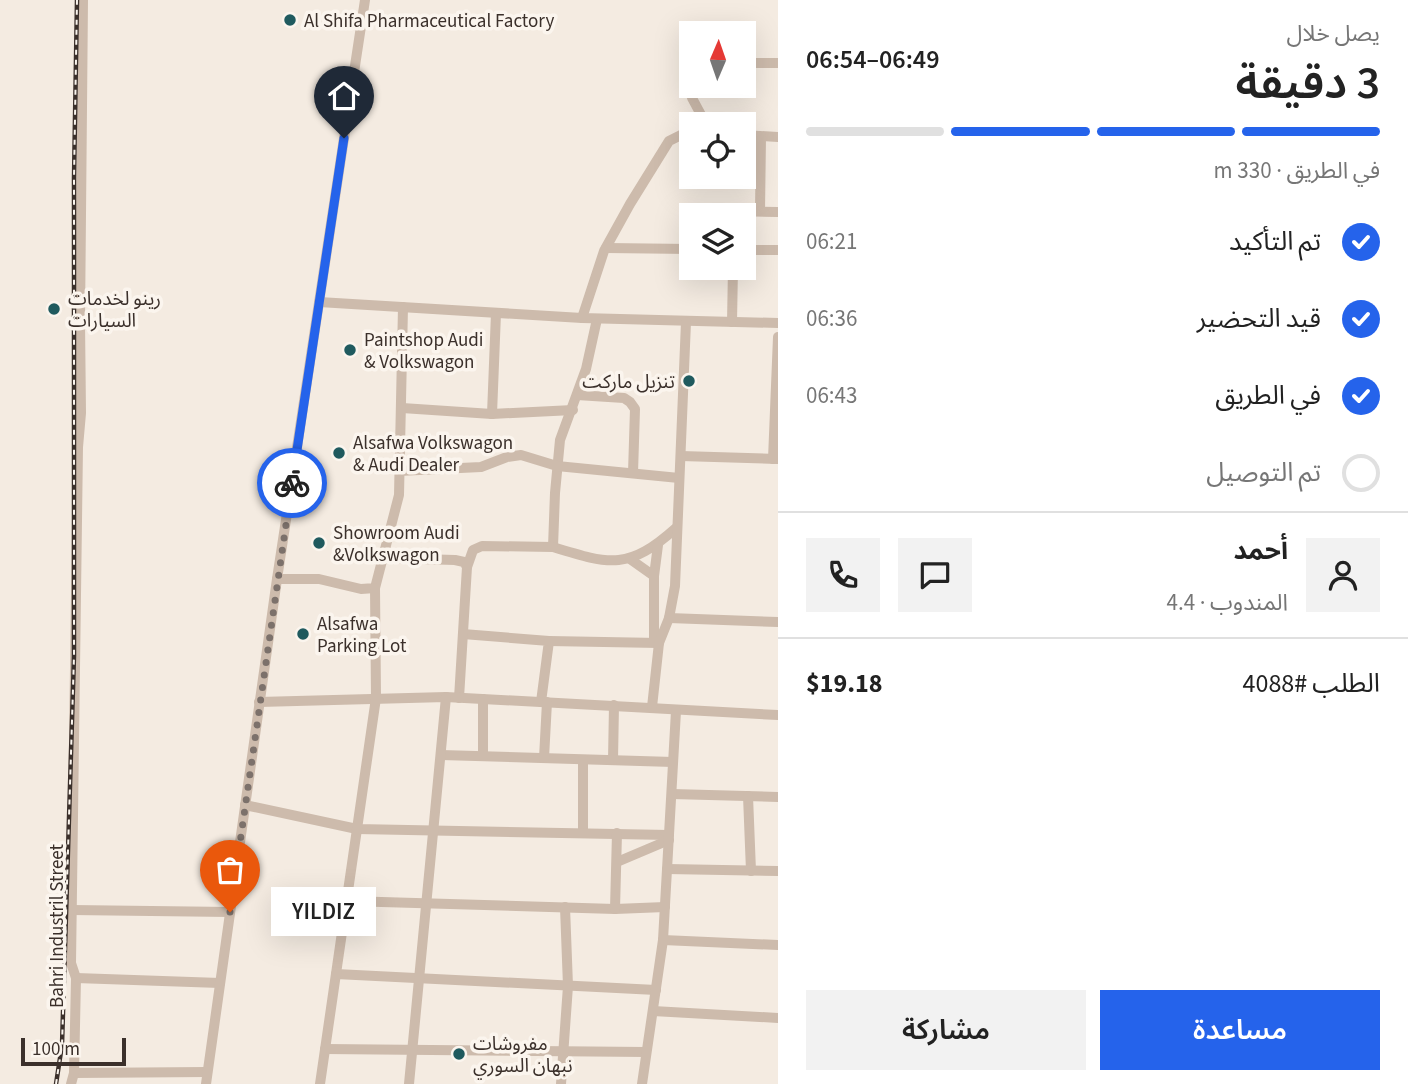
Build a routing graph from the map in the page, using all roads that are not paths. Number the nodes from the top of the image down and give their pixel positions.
1 (83, 0) edge
2 (366, 0) edge
3 (756, 63) edge
4 (778, 63) edge
5 (679, 136) edge
6 (756, 136) edge
7 (761, 137) junction
8 (778, 137) edge
9 (756, 211) edge
10 (760, 211) junction
11 (778, 212) edge
12 (606, 248) junction
13 (679, 249) edge
14 (756, 250) edge
15 (778, 250) edge
16 (733, 280) edge
17 (319, 302) junction
18 (403, 307) junction
19 (495, 313) junction
20 (582, 318) junction
21 (597, 318) junction
22 (686, 322) junction
23 (732, 322) junction
24 (778, 324) edge
25 (778, 337) edge
26 (577, 395) junction
27 (402, 408) junction
28 (573, 410) junction
29 (492, 414) junction
30 (681, 456) junction
31 (776, 459) edge
32 (557, 466) junction
33 (400, 471) junction
34 (633, 473) junction
35 (679, 478) junction
36 (676, 527) junction
37 (657, 545) junction
38 (553, 547) junction
39 (384, 558) junction
40 (630, 559) junction
41 (467, 567) junction
42 (654, 576) junction
43 (277, 579) junction
44 (375, 588) junction
45 (669, 618) junction
46 (778, 622) edge
47 (463, 634) junction
48 (549, 641) junction
49 (657, 643) junction
50 (446, 697) junction
51 (376, 698) junction
52 (459, 698) junction
53 (483, 699) junction
54 (259, 702) junction
55 (544, 702) junction
56 (614, 705) junction
57 (652, 707) junction
58 (676, 711) junction
59 (778, 715) edge
60 (441, 755) junction
61 (483, 756) junction
62 (544, 758) junction
63 (583, 760) junction
64 (613, 760) junction
65 (673, 762) junction
66 (672, 794) junction
67 (748, 796) junction
68 (778, 797) edge
69 (245, 805) junction
70 (357, 829) junction
71 (433, 830) junction
72 (583, 833) junction
73 (617, 833) junction
74 (669, 837) junction
75 (617, 862) junction
76 (667, 869) junction
77 (751, 871) junction
78 (778, 871) edge
79 (347, 901) junction
80 (427, 903) junction
81 (565, 907) junction
82 (666, 907) junction
83 (615, 909) junction
84 (72, 910) junction
85 (230, 912) junction
86 (663, 940) junction
87 (778, 944) edge
88 (336, 974) junction
89 (76, 978) junction
90 (419, 978) junction
91 (220, 983) junction
92 (568, 986) junction
93 (656, 990) junction
94 (653, 1011) junction
95 (778, 1018) edge
96 (325, 1049) junction
97 (412, 1051) junction
98 (563, 1051) junction
99 (646, 1052) junction
100 (207, 1072) junction
101 (74, 1073) junction
102 (71, 1084) edge
103 (206, 1084) edge
104 (320, 1084) edge
105 (409, 1084) edge
106 (561, 1084) edge
107 (642, 1084) edge

1 - 84 street, Bahri Industril Street
2 - 17 street
3 - 4 street
5 - 12 street
6 - 7 street
7 - 8 street
7 - 10 street
9 - 10 street
10 - 11 street
12 - 13 street
12 - 20 street
14 - 15 street
16 - 23 street
17 - 18 street
17 - 43 street
18 - 19 street
18 - 27 street
19 - 20 street
19 - 29 street
20 - 21 street
21 - 22 street
21 - 26 street
22 - 23 street
22 - 30 street
23 - 24 street
25 - 31 street
26 - 28 street
26 - 34 street
27 - 29 street
27 - 33 street
28 - 29 street
28 - 32 street
30 - 31 street
30 - 35 street
32 - 33 street
32 - 34 street
32 - 38 street
33 - 39 street
34 - 35 street
35 - 36 street
36 - 37 street
36 - 45 street
37 - 40 street
37 - 42 street
38 - 40 street
38 - 41 street
39 - 41 street
39 - 44 street
40 - 42 street
41 - 47 street
42 - 49 street
43 - 44 street
43 - 54 street
44 - 51 street
45 - 46 street
45 - 49 street
47 - 48 street
47 - 52 street
48 - 49 street
48 - 55 street
49 - 57 street
50 - 51 street
50 - 52 street
50 - 60 street
51 - 54 street
51 - 70 street
52 - 53 street
53 - 55 street
53 - 61 street
54 - 69 street
55 - 56 street
55 - 62 street
56 - 57 street
56 - 64 street
57 - 58 street
58 - 59 street
58 - 65 street
60 - 61 street
60 - 71 street
61 - 62 street
62 - 63 street
63 - 64 street
63 - 72 street
64 - 65 street
65 - 66 street
66 - 67 street
66 - 74 street
67 - 68 street
67 - 77 street
69 - 70 street
69 - 85 street
70 - 71 street
70 - 79 street
71 - 72 street
71 - 80 street
72 - 73 street
73 - 74 street
73 - 75 street
74 - 75 street
74 - 76 street
75 - 83 street
76 - 77 street
76 - 82 street
77 - 78 street
79 - 80 street
79 - 88 street
80 - 81 street
80 - 90 street
81 - 83 street
81 - 92 street
82 - 83 street
82 - 86 street
84 - 85 street
84 - 89 street, Bahri Industril Street
85 - 91 street
86 - 87 street
86 - 93 street
88 - 90 street
88 - 96 street
89 - 91 street
89 - 101 street, Bahri Industril Street
90 - 92 street
90 - 97 street
91 - 100 street
92 - 93 street
92 - 98 street
93 - 94 street
94 - 95 street
94 - 99 street
96 - 97 street
96 - 104 street
97 - 98 street
97 - 105 street
98 - 99 street
98 - 106 street
99 - 107 street
100 - 101 street
100 - 103 street
101 - 102 street, Bahri Industril Street

